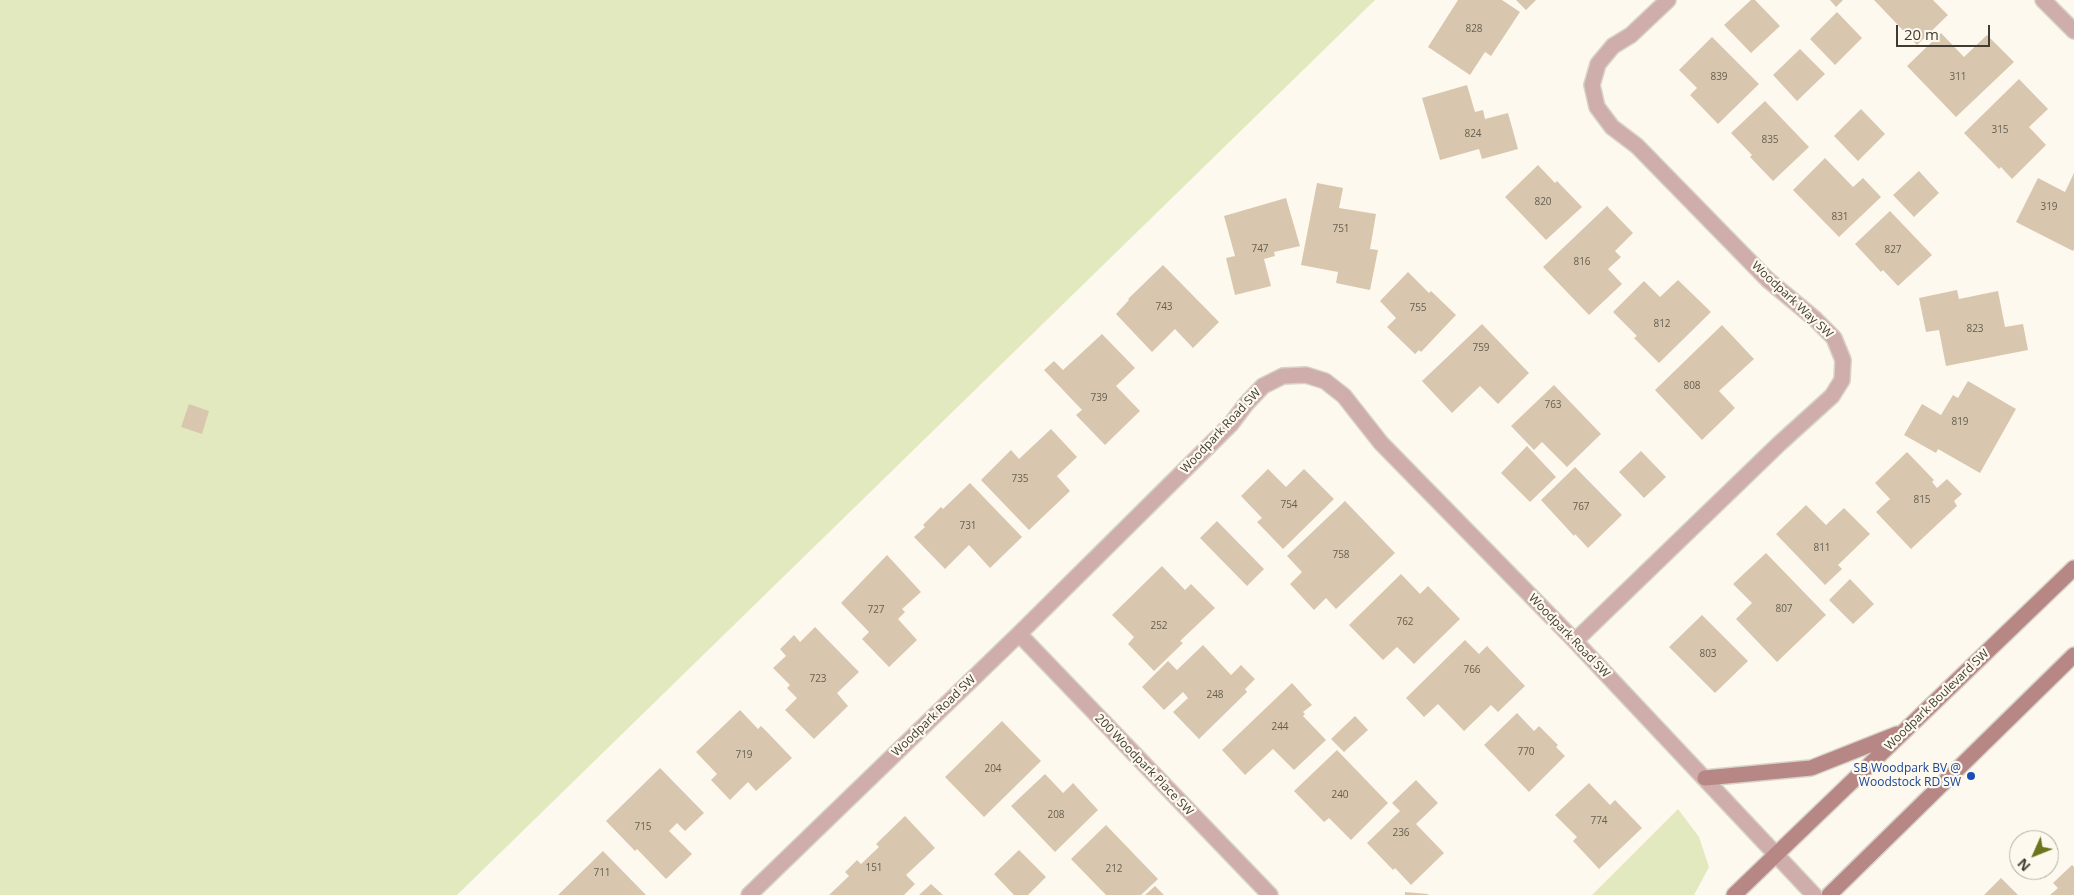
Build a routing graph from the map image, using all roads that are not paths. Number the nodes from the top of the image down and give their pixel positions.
1 (1668, 0) edge
2 (2043, 0) edge
3 (2074, 31) edge
4 (2074, 568) edge
5 (1018, 634) junction
6 (1575, 641) junction
7 (2074, 655) edge
8 (1905, 730) junction
9 (1705, 778) junction
10 (1777, 854) junction
11 (749, 895) edge
12 (1270, 895) edge
13 (1734, 895) edge
14 (1814, 895) edge
15 (1829, 895) edge

1 - 6 street, Woodpark Way SW
2 - 3 street
4 - 8 street, Woodpark Boulevard SW
5 - 6 street, Woodpark Road SW
5 - 11 street, Woodpark Road SW
5 - 12 street, 200 Woodpark Place SW
6 - 9 street, Woodpark Road SW
7 - 15 street
8 - 9 street
8 - 10 street, Woodpark Boulevard SW
9 - 10 street, Woodpark Road SW
10 - 13 street, Woodpark Boulevard SW
10 - 14 street, Woodpark Road SW

